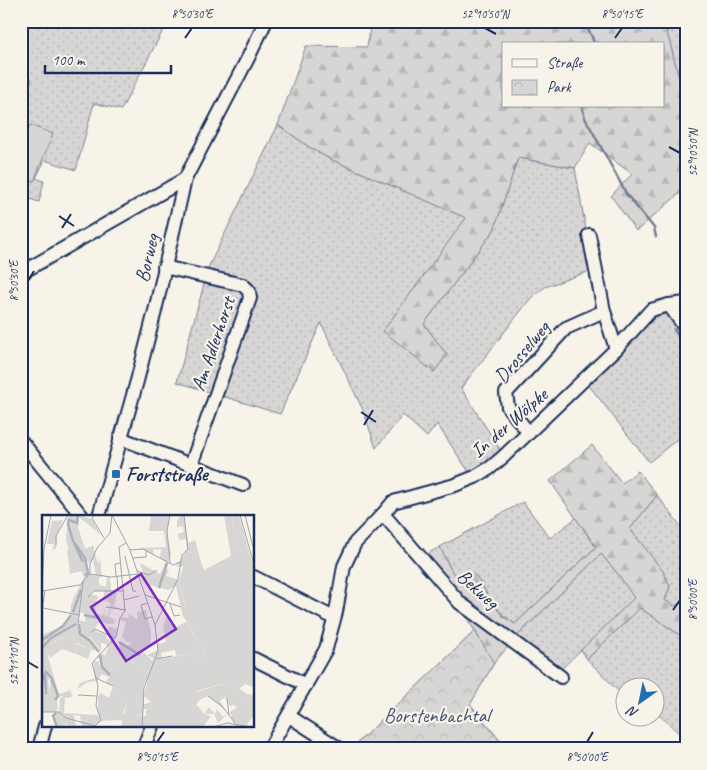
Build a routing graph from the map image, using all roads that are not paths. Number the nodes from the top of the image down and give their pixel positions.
1 (266, 21) edge
2 (185, 179) junction
3 (589, 235) dead end
4 (164, 267) junction
5 (21, 273) edge
6 (686, 304) edge
7 (669, 305) junction
8 (604, 312) junction
9 (686, 329) edge
10 (616, 349) junction
11 (529, 432) junction
12 (120, 438) junction
13 (21, 441) edge
14 (191, 464) junction
15 (243, 485) dead end
16 (383, 514) junction
17 (81, 515) edge
18 (99, 515) edge
19 (255, 578) edge
20 (334, 618) junction
21 (255, 660) edge
22 (561, 677) dead end
23 (306, 685) junction
24 (289, 716) junction
25 (44, 728) edge
26 (151, 728) edge
27 (39, 749) edge
28 (143, 749) edge
29 (269, 749) edge
30 (340, 749) edge

1 - 2 street, Borweg
2 - 4 street, Borweg
2 - 5 street
3 - 8 street
4 - 12 street, Borweg
4 - 14 street, Am Adlerhorst
6 - 7 street, In der Wölpke
7 - 9 street
7 - 10 street, In der Wölpke
8 - 10 street
8 - 11 street, Drosselweg
10 - 11 street, In der Wölpke
11 - 16 street, In der Wölpke
12 - 14 street
12 - 18 street, Borweg
13 - 17 street
14 - 15 street
16 - 20 street, In der Wölpke
16 - 22 street, Bekweg
19 - 20 street
20 - 23 street, In der Wölpke
21 - 23 street
23 - 24 street, In der Wölpke
24 - 29 street, In der Wölpke
24 - 30 street
25 - 27 street
26 - 28 street

